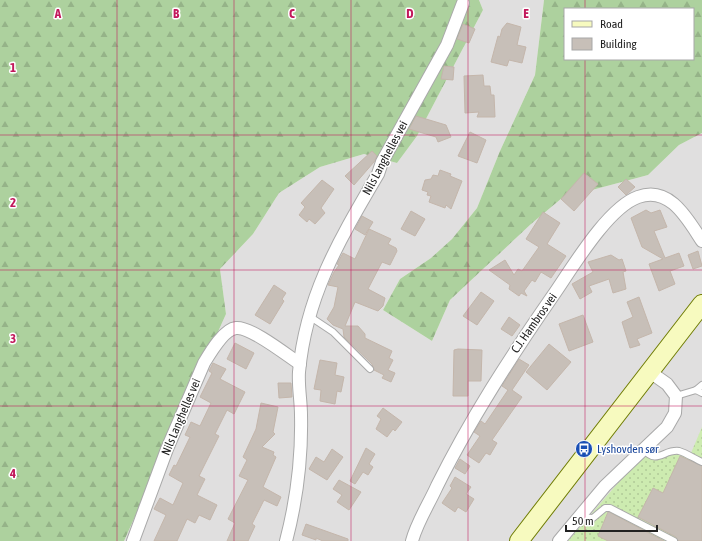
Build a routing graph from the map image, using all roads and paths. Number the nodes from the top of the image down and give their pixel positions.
1 (464, 1) edge
2 (702, 241) edge
3 (702, 304) edge
4 (309, 316) junction
5 (300, 364) junction
6 (370, 369) dead end
7 (650, 372) junction
8 (702, 385) edge
9 (699, 392) edge
10 (676, 396) junction
11 (644, 450) junction
12 (702, 462) edge
13 (578, 517) junction
14 (133, 541) edge
15 (286, 541) edge
16 (412, 541) edge
17 (519, 541) edge
18 (559, 541) edge
19 (674, 541) edge

1 - 4 street, Nils Langhelles vei
2 - 16 street, C.J. Hambros vei
3 - 7 main road
4 - 5 street, Nils Langhelles vei
4 - 6 lane
5 - 14 street, Nils Langhelles vei
5 - 15 street, Nils Langhelles vei
7 - 10 street
7 - 17 main road
8 - 9 lane
9 - 10 lane
10 - 11 street
11 - 12 lane
11 - 13 street
13 - 18 street
13 - 19 lane

